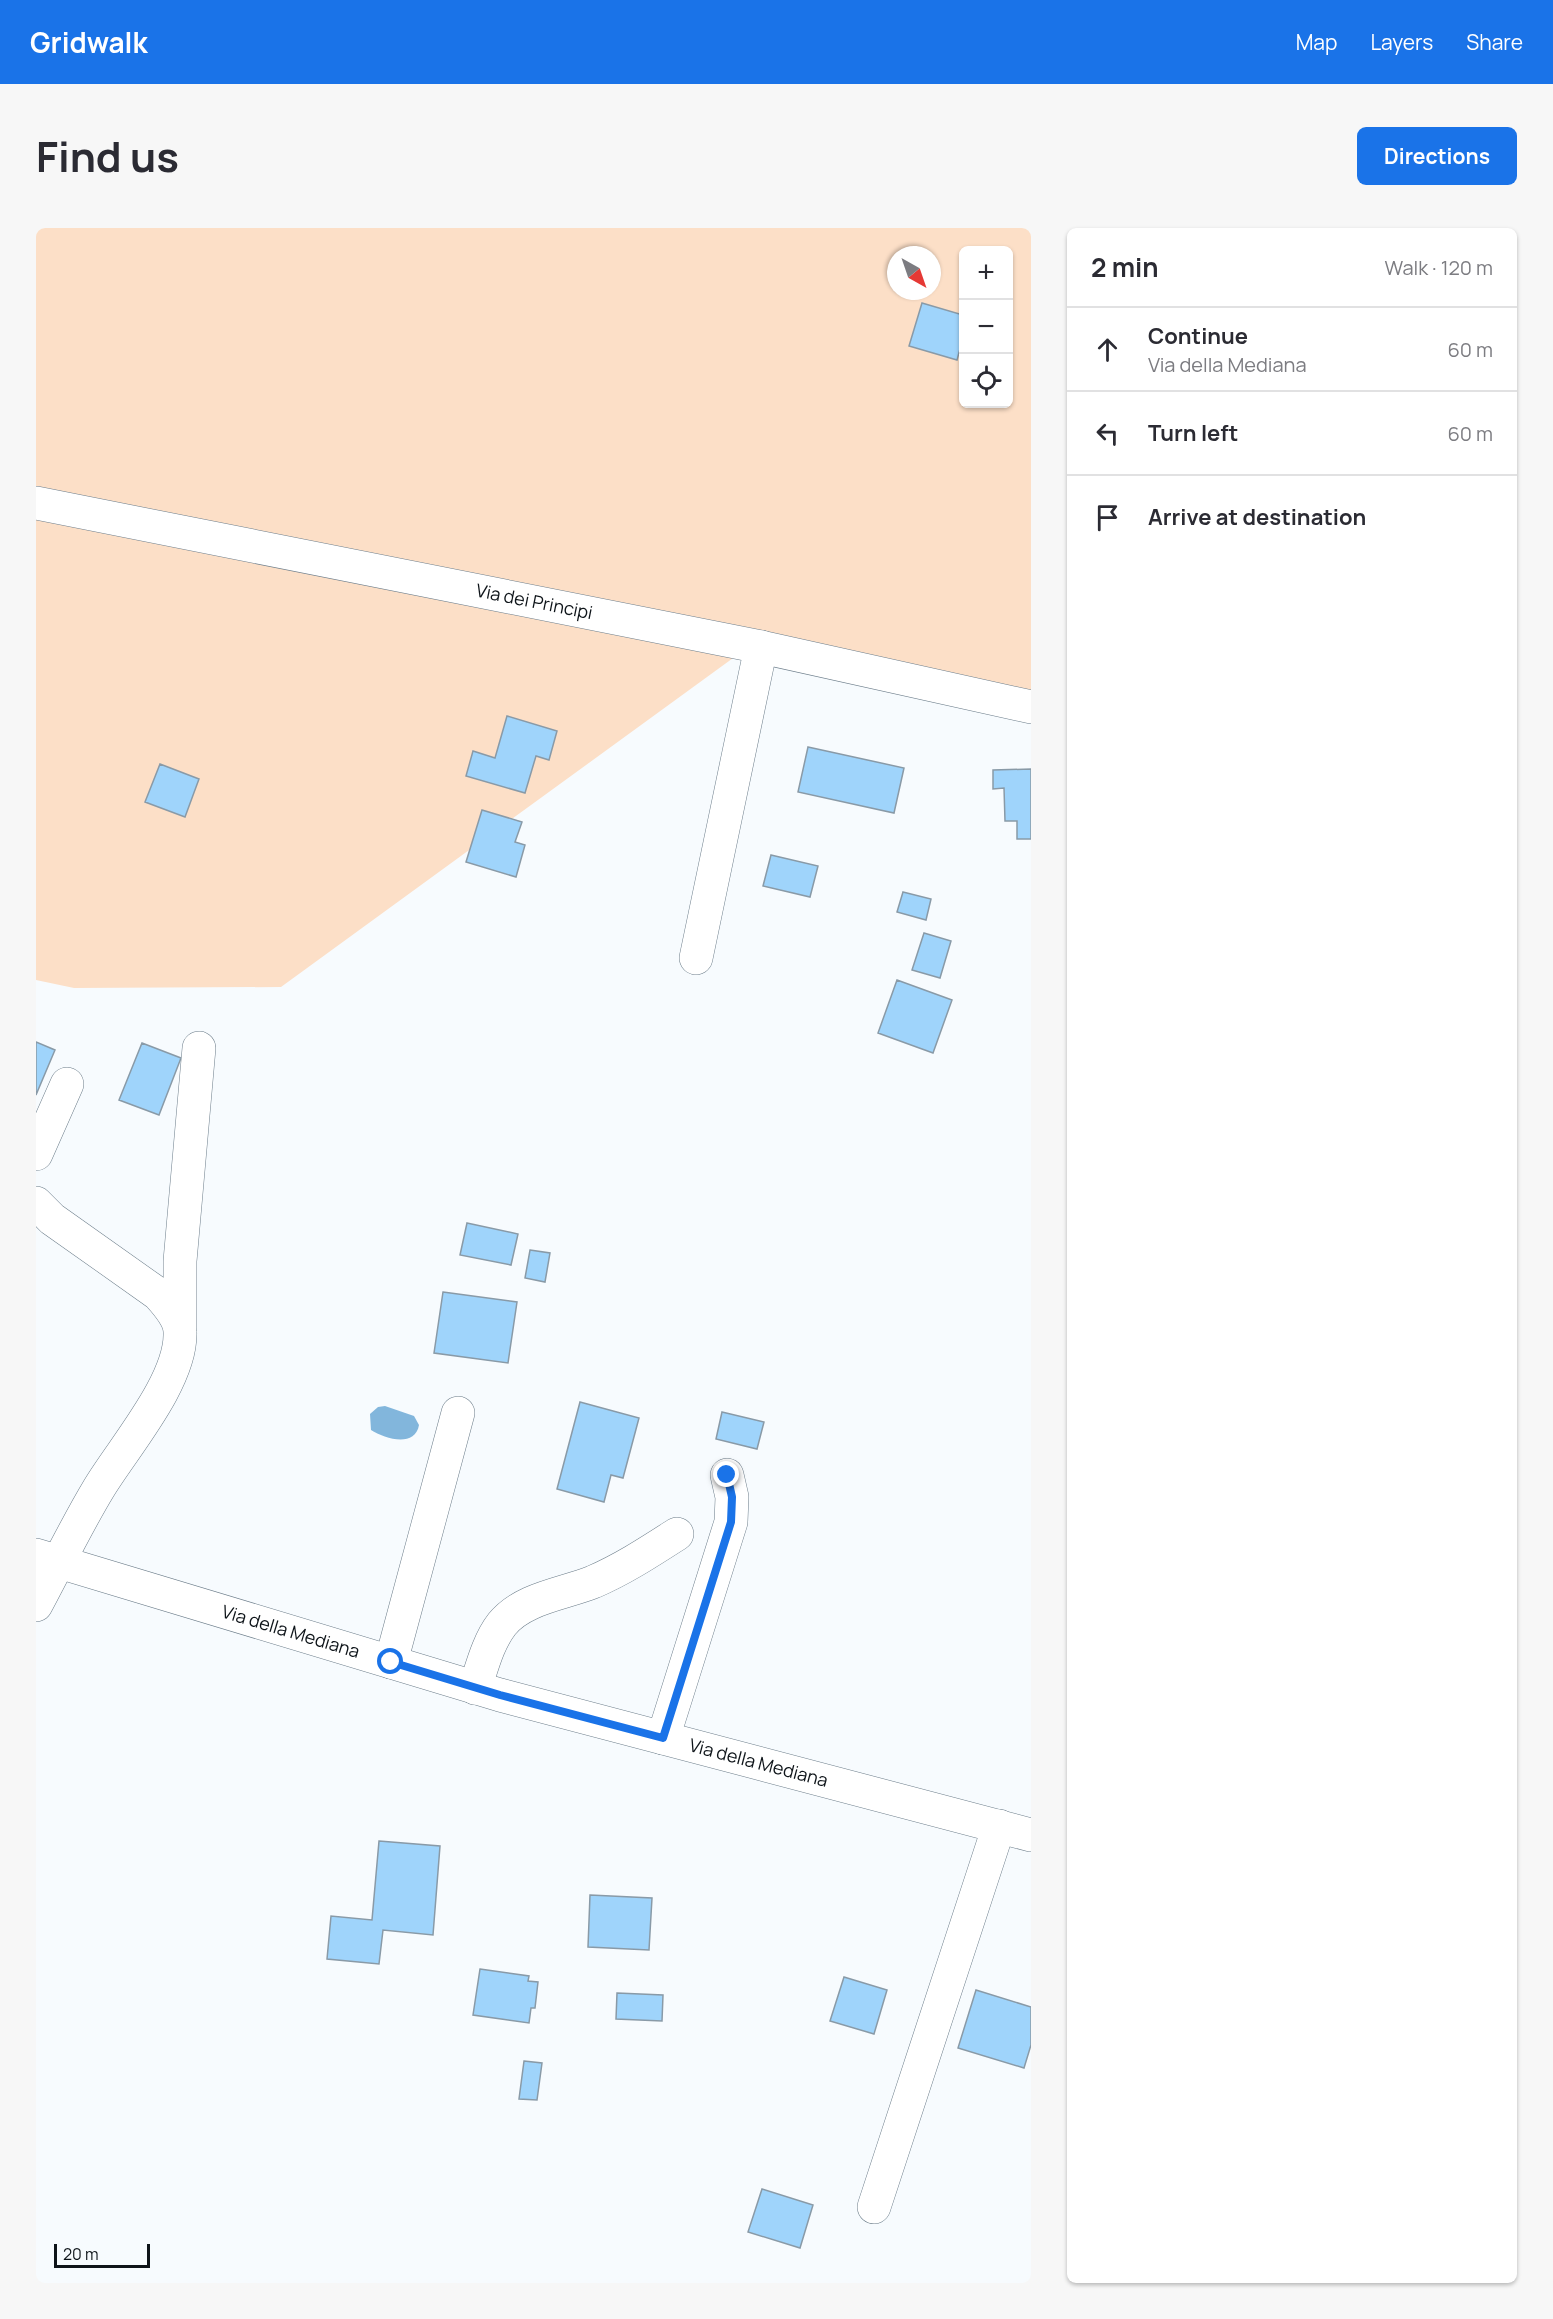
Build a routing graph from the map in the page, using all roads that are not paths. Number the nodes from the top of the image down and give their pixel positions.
1 (36, 502) edge
2 (761, 647) junction
3 (1031, 707) edge
4 (696, 958) dead end
5 (199, 1048) dead end
6 (67, 1084) dead end
7 (36, 1154) edge
8 (36, 1203) edge
9 (180, 1331) junction
10 (458, 1413) dead end
11 (727, 1475) dead end
12 (676, 1534) dead end
13 (48, 1558) edge
14 (36, 1605) edge
15 (391, 1662) junction
16 (475, 1688) junction
17 (663, 1738) junction
18 (999, 1826) junction
19 (1031, 1835) edge
20 (874, 2207) dead end

1 - 2 street, Via dei Principi
2 - 3 street, Via dei Principi
2 - 4 street
5 - 9 street
6 - 7 street
8 - 9 street
9 - 13 street
10 - 15 street
11 - 17 street
12 - 16 street
13 - 14 street
13 - 15 street, Via della Mediana
15 - 16 street, Via della Mediana
16 - 17 street, Via della Mediana
17 - 18 street, Via della Mediana
18 - 19 street, Via della Mediana
18 - 20 street

